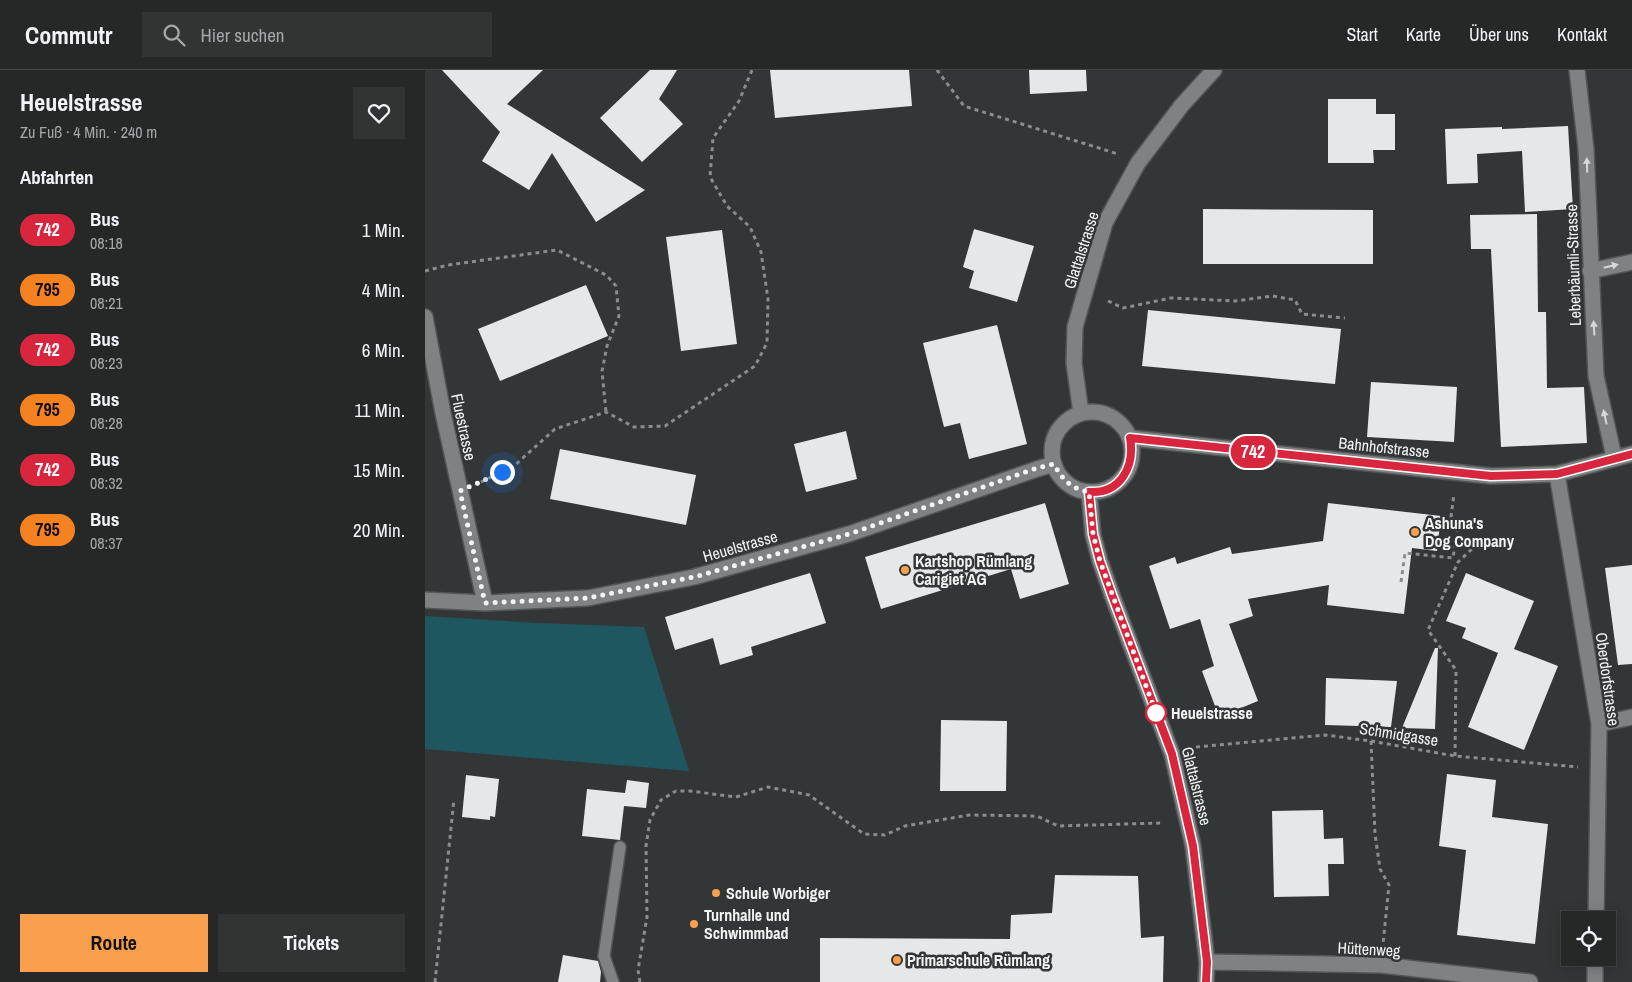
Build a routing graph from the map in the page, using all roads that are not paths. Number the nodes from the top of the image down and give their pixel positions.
1 (1214, 70) edge
2 (1577, 70) edge
3 (1632, 262) edge
4 (1591, 271) junction
5 (425, 317) edge
6 (1081, 413) junction
7 (1130, 438) junction
8 (1632, 454) edge
9 (1614, 457) junction
10 (1054, 464) junction
11 (1557, 474) junction
12 (1089, 492) junction
13 (425, 600) edge
14 (485, 603) junction
15 (1632, 717) edge
16 (1599, 724) junction
17 (620, 847) dead end
18 (1596, 911) edge
19 (1207, 962) junction
20 (1595, 966) edge
21 (613, 982) edge
22 (1206, 982) edge
23 (1529, 982) edge
24 (1595, 982) edge

1 - 6 street, Glattalstrasse
4 -> 2 street, Leberbäumli-Strasse
4 -> 3 street
9 -> 4 street, Leberbäumli-Strasse
5 - 14 street, Fluestrasse
6 - 7 street
6 - 10 street
7 - 11 street, Bahnhofstrasse
7 - 12 street
8 - 9 street, Bahnhofstrasse
9 - 11 street, Bahnhofstrasse
10 - 12 street
10 - 14 street, Heuelstrasse
11 - 16 street, Oberdorfstrasse
12 - 19 street, Glattalstrasse
13 - 14 street, Heuelstrasse
15 - 16 street
16 - 18 street, Oberdorfstrasse
17 - 21 lane
19 - 22 street, Glattalstrasse
19 - 23 street, Hüttenweg
20 - 24 street

